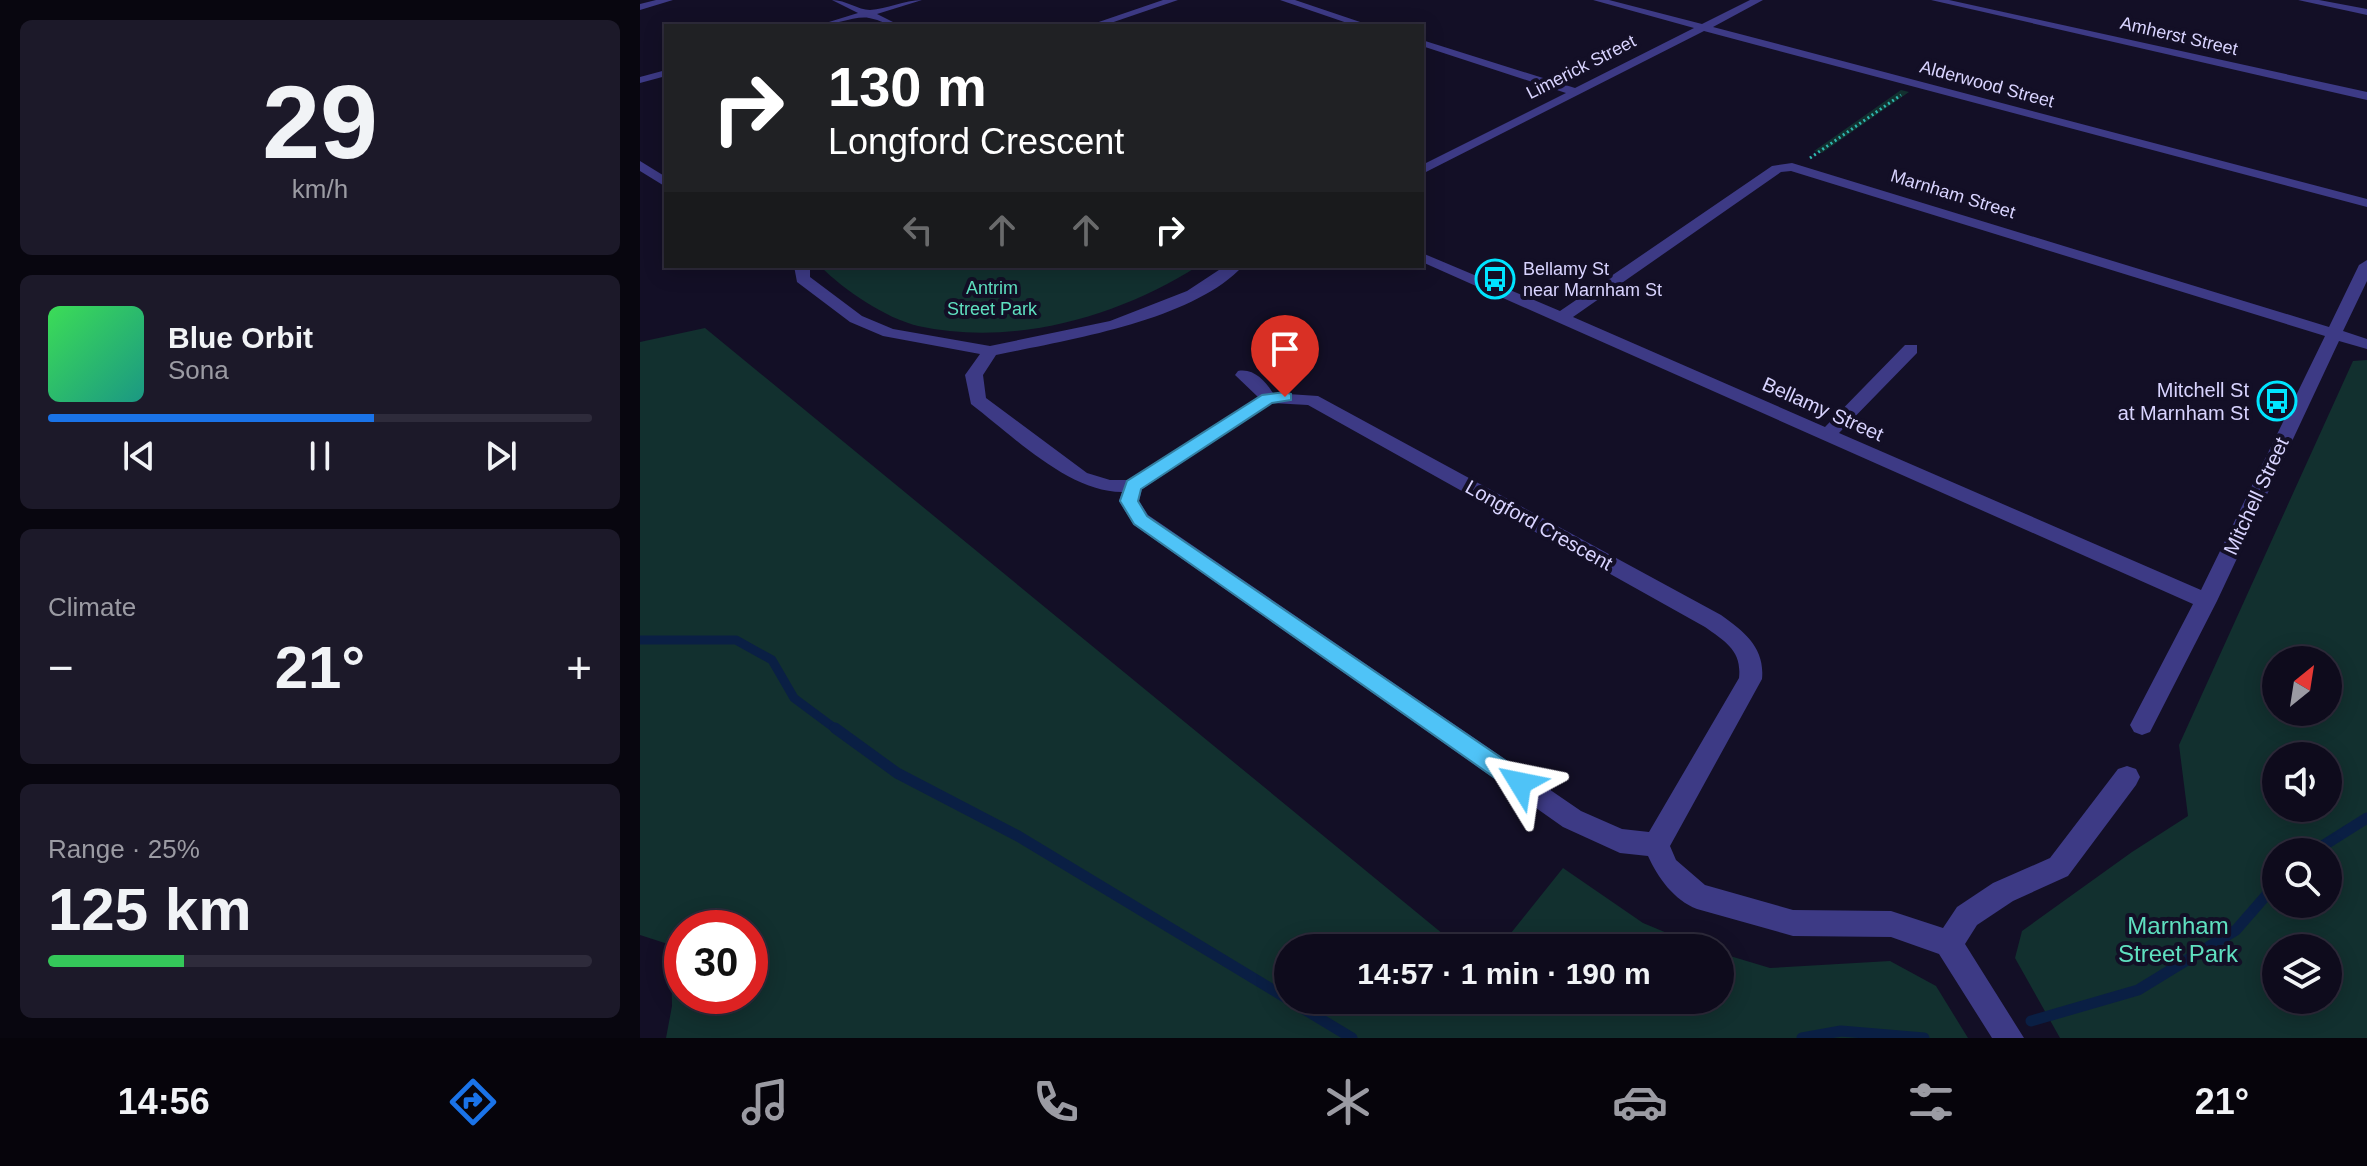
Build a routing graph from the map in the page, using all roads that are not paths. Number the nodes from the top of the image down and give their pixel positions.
1 (668, 0) edge
2 (837, 0) edge
3 (917, 0) edge
4 (1173, 0) edge
5 (1285, 0) edge
6 (1598, 0) edge
7 (1758, 0) edge
8 (1936, 0) edge
9 (2303, 0) edge
10 (640, 7) edge
11 (2367, 12) edge
12 (867, 13) junction
13 (828, 24) edge
14 (892, 24) edge
15 (1098, 24) edge
16 (1361, 24) edge
17 (1703, 28) junction
18 (1424, 44) edge
19 (664, 74) edge
20 (640, 80) edge
21 (1575, 92) junction
22 (2367, 96) edge
23 (640, 165) edge
24 (1424, 169) edge
25 (664, 182) edge
26 (2367, 203) edge
27 (1424, 258) edge
28 (2367, 265) edge
29 (802, 268) edge
30 (1232, 268) edge
31 (1561, 318) junction
32 (2334, 333) junction
33 (2367, 344) edge
34 (1911, 349) dead end
35 (990, 351) junction
36 (1244, 375) dead end
37 (1268, 398) junction
38 (1827, 435) junction
39 (1133, 486) junction
40 (2206, 601) junction
41 (2142, 725) dead end
42 (2127, 777) dead end
43 (1656, 845) junction
44 (1949, 944) junction
45 (2009, 1038) edge

1 - 10 street
2 - 12 street
3 - 12 street
4 - 15 street
5 - 16 street
6 - 17 street, Alderwood Street
7 - 17 street, Limerick Street
8 - 22 street, Amherst Street
9 - 11 street
12 - 13 street
12 - 14 street
17 - 21 street, Limerick Street
17 - 26 street, Alderwood Street
18 - 21 street
19 - 20 street
21 - 24 street, Limerick Street
23 - 25 street
27 - 31 street, Bellamy Street
28 - 32 street, Mitchell Street
29 - 35 street
30 - 35 street
31 - 32 street, Marnham Street
31 - 38 street, Bellamy Street
32 - 33 street, Marnham Street
32 - 40 street, Mitchell Street
34 - 38 street
35 - 39 street
36 - 37 street
37 - 39 street
37 - 43 street, Longford Crescent
38 - 40 street, Bellamy Street
39 - 43 street
40 - 41 street, Mitchell Street
42 - 44 street
43 - 44 street
44 - 45 street

